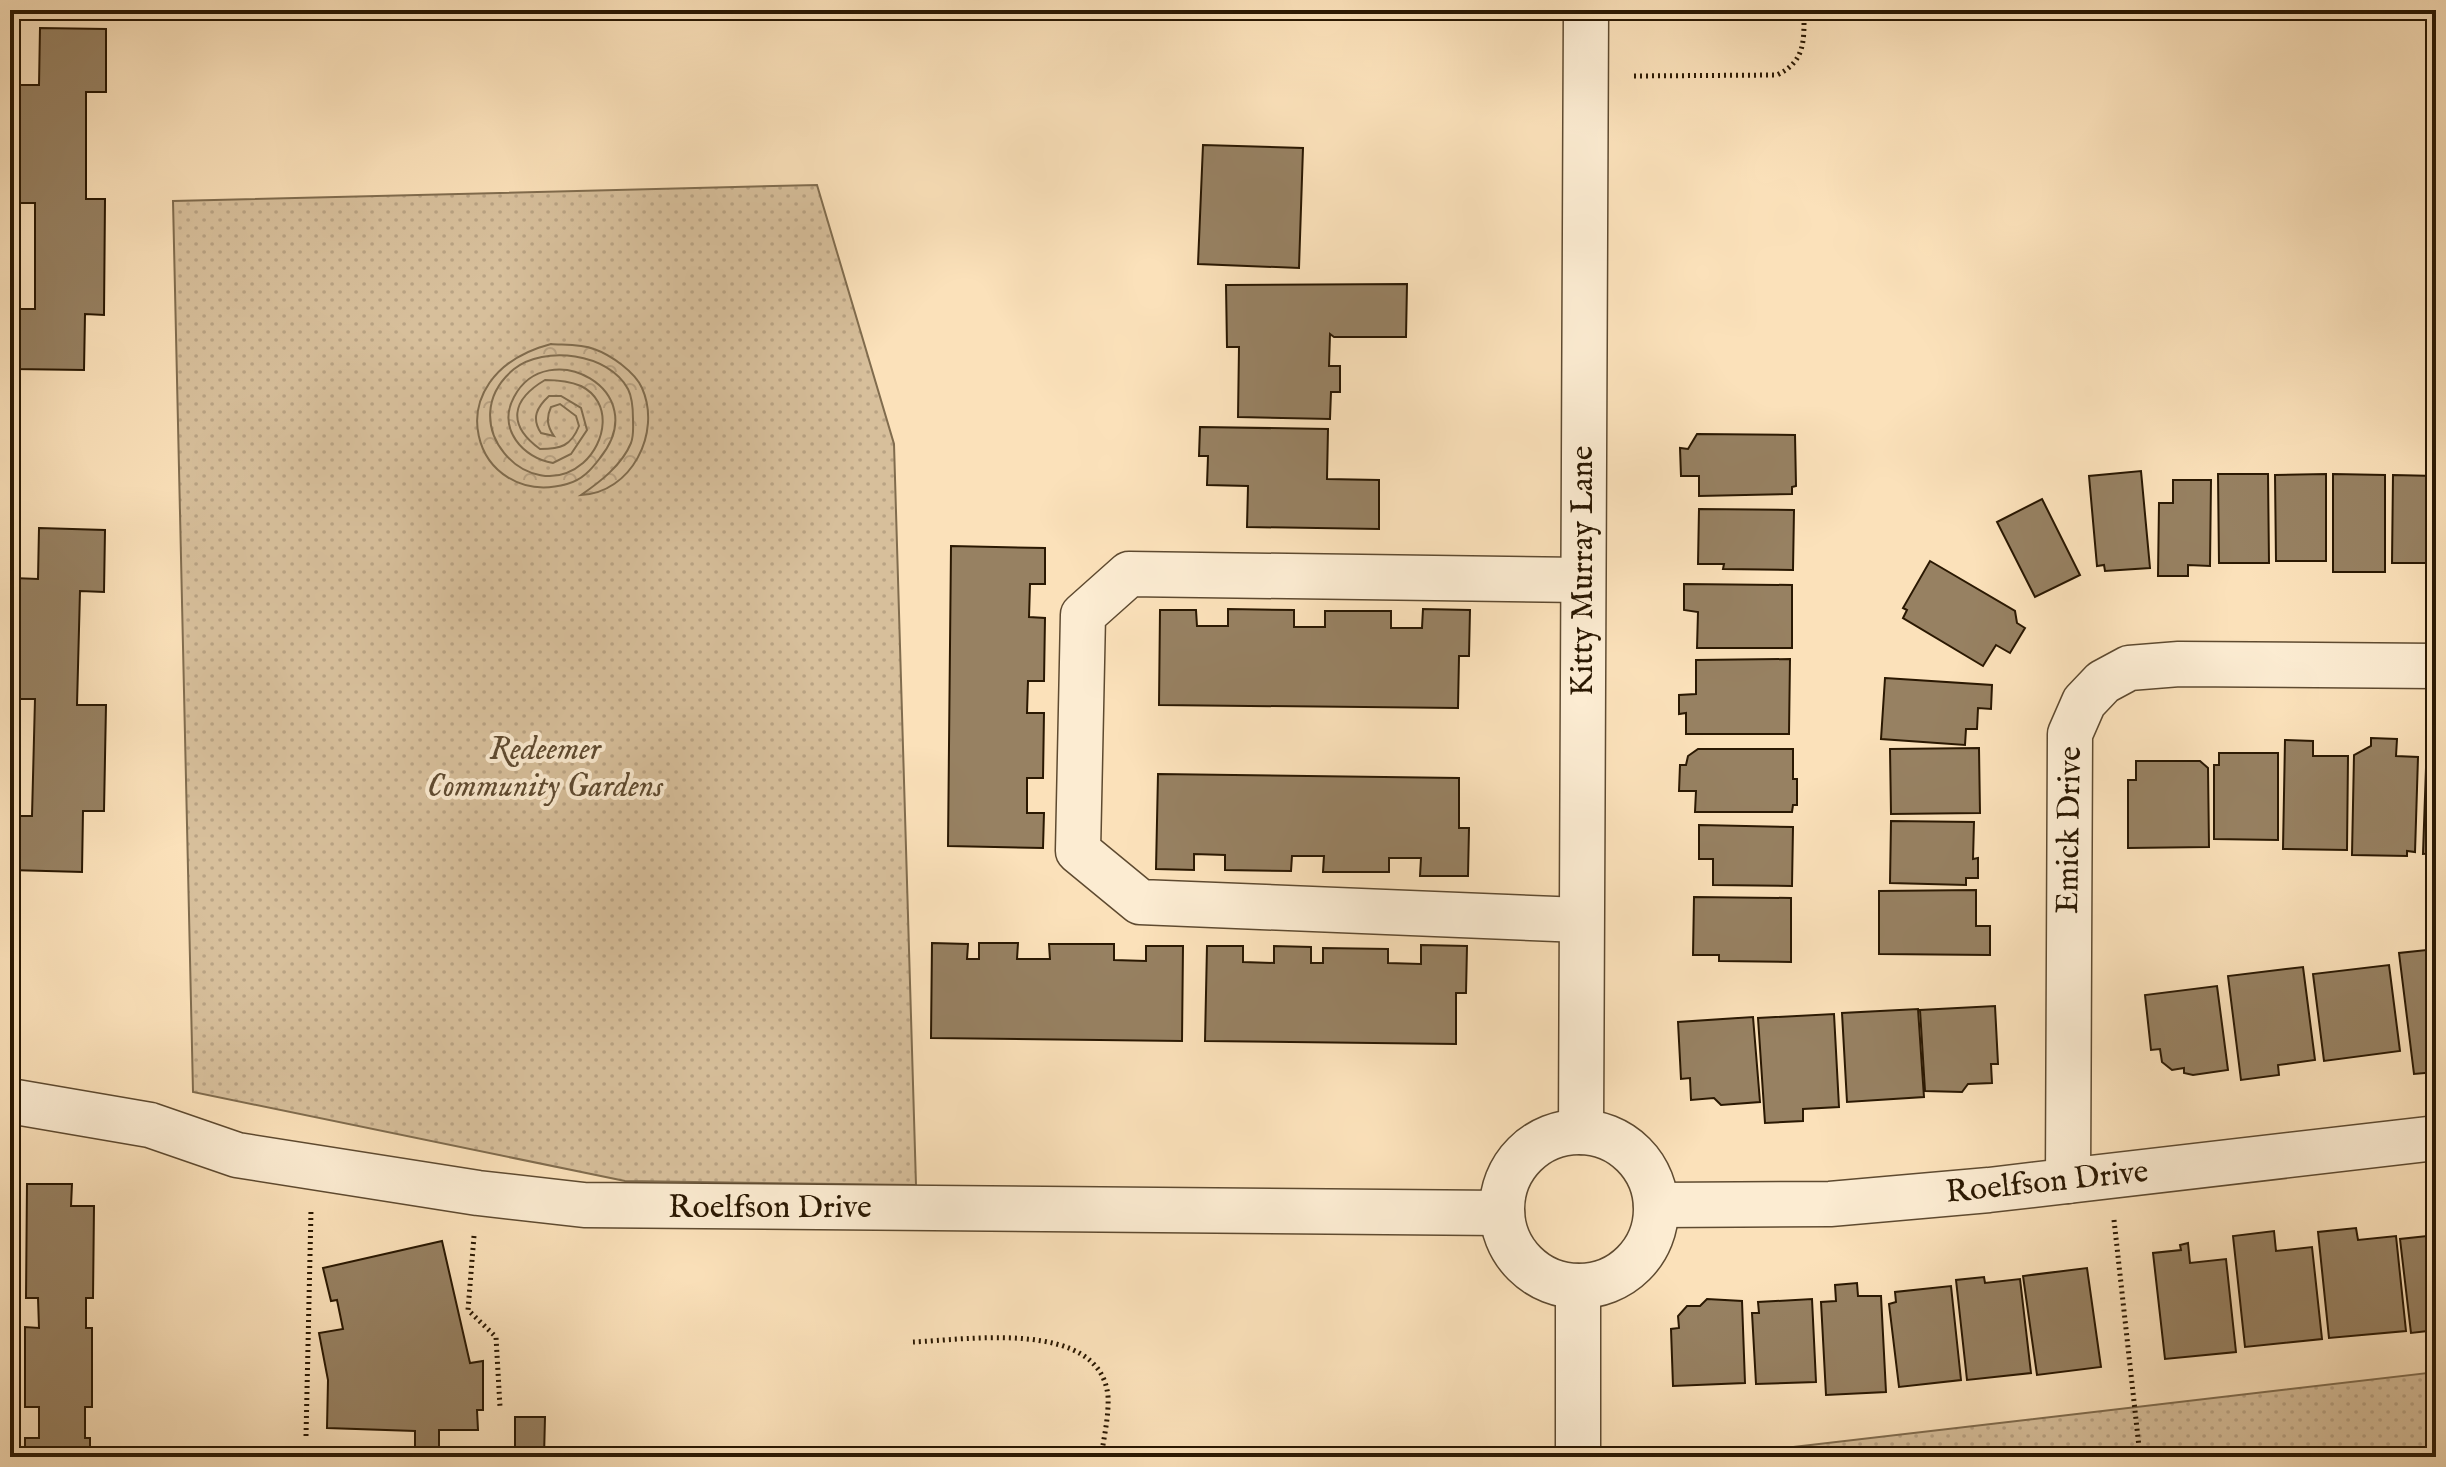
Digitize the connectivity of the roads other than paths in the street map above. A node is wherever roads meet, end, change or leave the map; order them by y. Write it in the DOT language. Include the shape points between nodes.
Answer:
graph roads {
  1 [pos="1586,10"];
  2 [pos="1582,580"];
  3 [pos="2436,666"];
  4 [pos="1581,920"];
  5 [pos="29,1104"];
  6 [pos="1581,1132"];
  7 [pos="2436,1138"];
  8 [pos="2068,1181"];
  9 [pos="1656,1205"];
  10 [pos="1502,1213"];
  11 [pos="1578,1286"];
  12 [pos="1578,1457"];
  1 -- 2 [label="street, Kitty Murray Lane"];
  2 -- 4 [label="street, Kitty Murray Lane"];
  2 -- 4 [label="street" via="1129,574 1083,615 1078,851 1140,902"];
  3 -- 8 [label="street, Emick Drive" via="2129,668 2103,682 2084,702 2070,734"];
  4 -- 6 [label="street, Kitty Murray Lane"];
  5 -- 10 [label="street, Roelfson Drive" via="150,1125 237,1155 584,1205"];
  6 -- 9 [label="street" via="1625,1147 1652,1183"];
  6 -- 10 [label="street" via="1556,1135 1533,1147 1505,1188"];
  7 -- 8 [label="street, Roelfson Drive"];
  8 -- 9 [label="street, Roelfson Drive" via="1830,1204"];
  9 -- 11 [label="street" via="1654,1230 1625,1272"];
  10 -- 11 [label="street" via="1506,1235 1534,1272"];
  11 -- 12 [label="street"];
}
